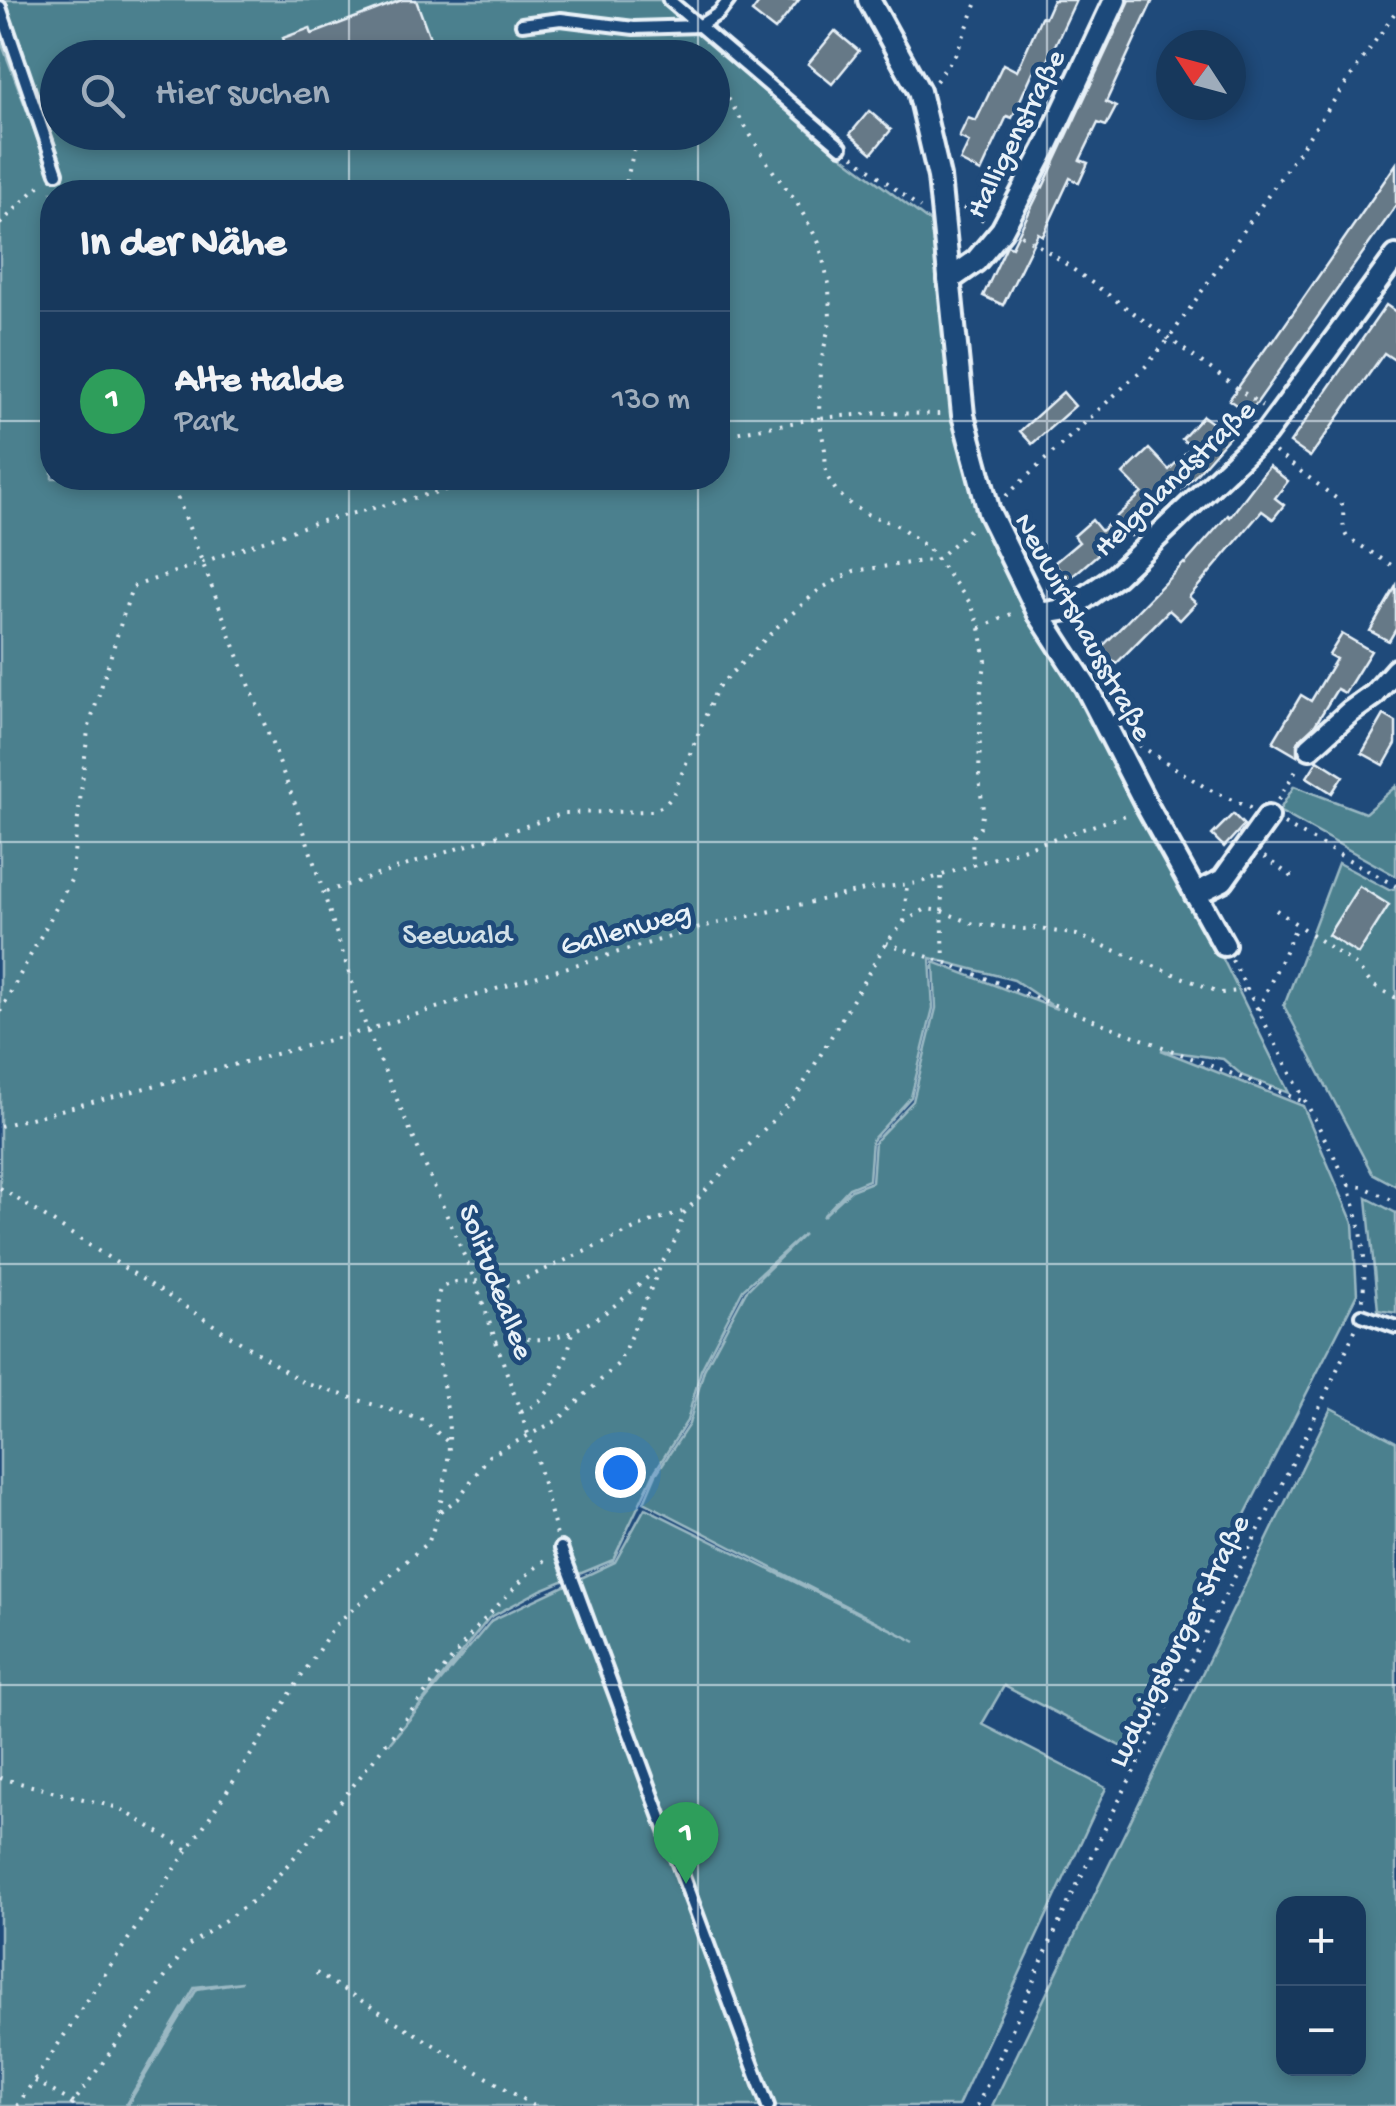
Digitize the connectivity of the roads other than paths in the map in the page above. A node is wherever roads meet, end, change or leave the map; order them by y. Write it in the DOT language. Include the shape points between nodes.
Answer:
graph roads {
  1 [pos="669,0"];
  2 [pos="729,0"];
  3 [pos="869,0"];
  4 [pos="1115,0"];
  5 [pos="0,7"];
  6 [pos="522,24"];
  7 [pos="699,26"];
  8 [pos="715,40"];
  9 [pos="730,52"];
  10 [pos="40,123"];
  11 [pos="841,147"];
  12 [pos="49,150"];
  13 [pos="57,173"];
  14 [pos="1396,256"];
  15 [pos="950,280"];
  16 [pos="1037,609"];
  17 [pos="1396,670"];
  18 [pos="1310,748"];
  19 [pos="1268,816"];
  20 [pos="1195,894"];
  21 [pos="1224,945"];
  22 [pos="1362,1315"];
  23 [pos="1396,1328"];
  24 [pos="561,1548"];
  25 [pos="768,2106"];
  1 -- 7 [label="lane"];
  2 -- 7 [label="lane"];
  3 -- 15 [label="street, Neuwirtshausstraße" via="919,91 939,178"];
  4 -- 15 [label="street, Halligenstraße" via="1002,230"];
  5 -- 10 [label="lane"];
  6 -- 7 [label="lane" via="561,19 634,28"];
  7 -- 8 [label="lane"];
  9 -- 11 [label="lane"];
  12 -- 13 [label="lane"];
  14 -- 16 [label="street, Helgolandstraße" via="1259,440 1116,576 1068,609"];
  15 -- 16 [label="street, Neuwirtshausstraße" via="963,414 989,512"];
  16 -- 20 [label="street, Neuwirtshausstraße" via="1086,687"];
  17 -- 18 [label="street"];
  19 -- 20 [label="street" via="1223,880"];
  20 -- 21 [label="street, Neuwirtshausstraße"];
  22 -- 23 [label="lane"];
  24 -- 25 [label="lane"];
}
